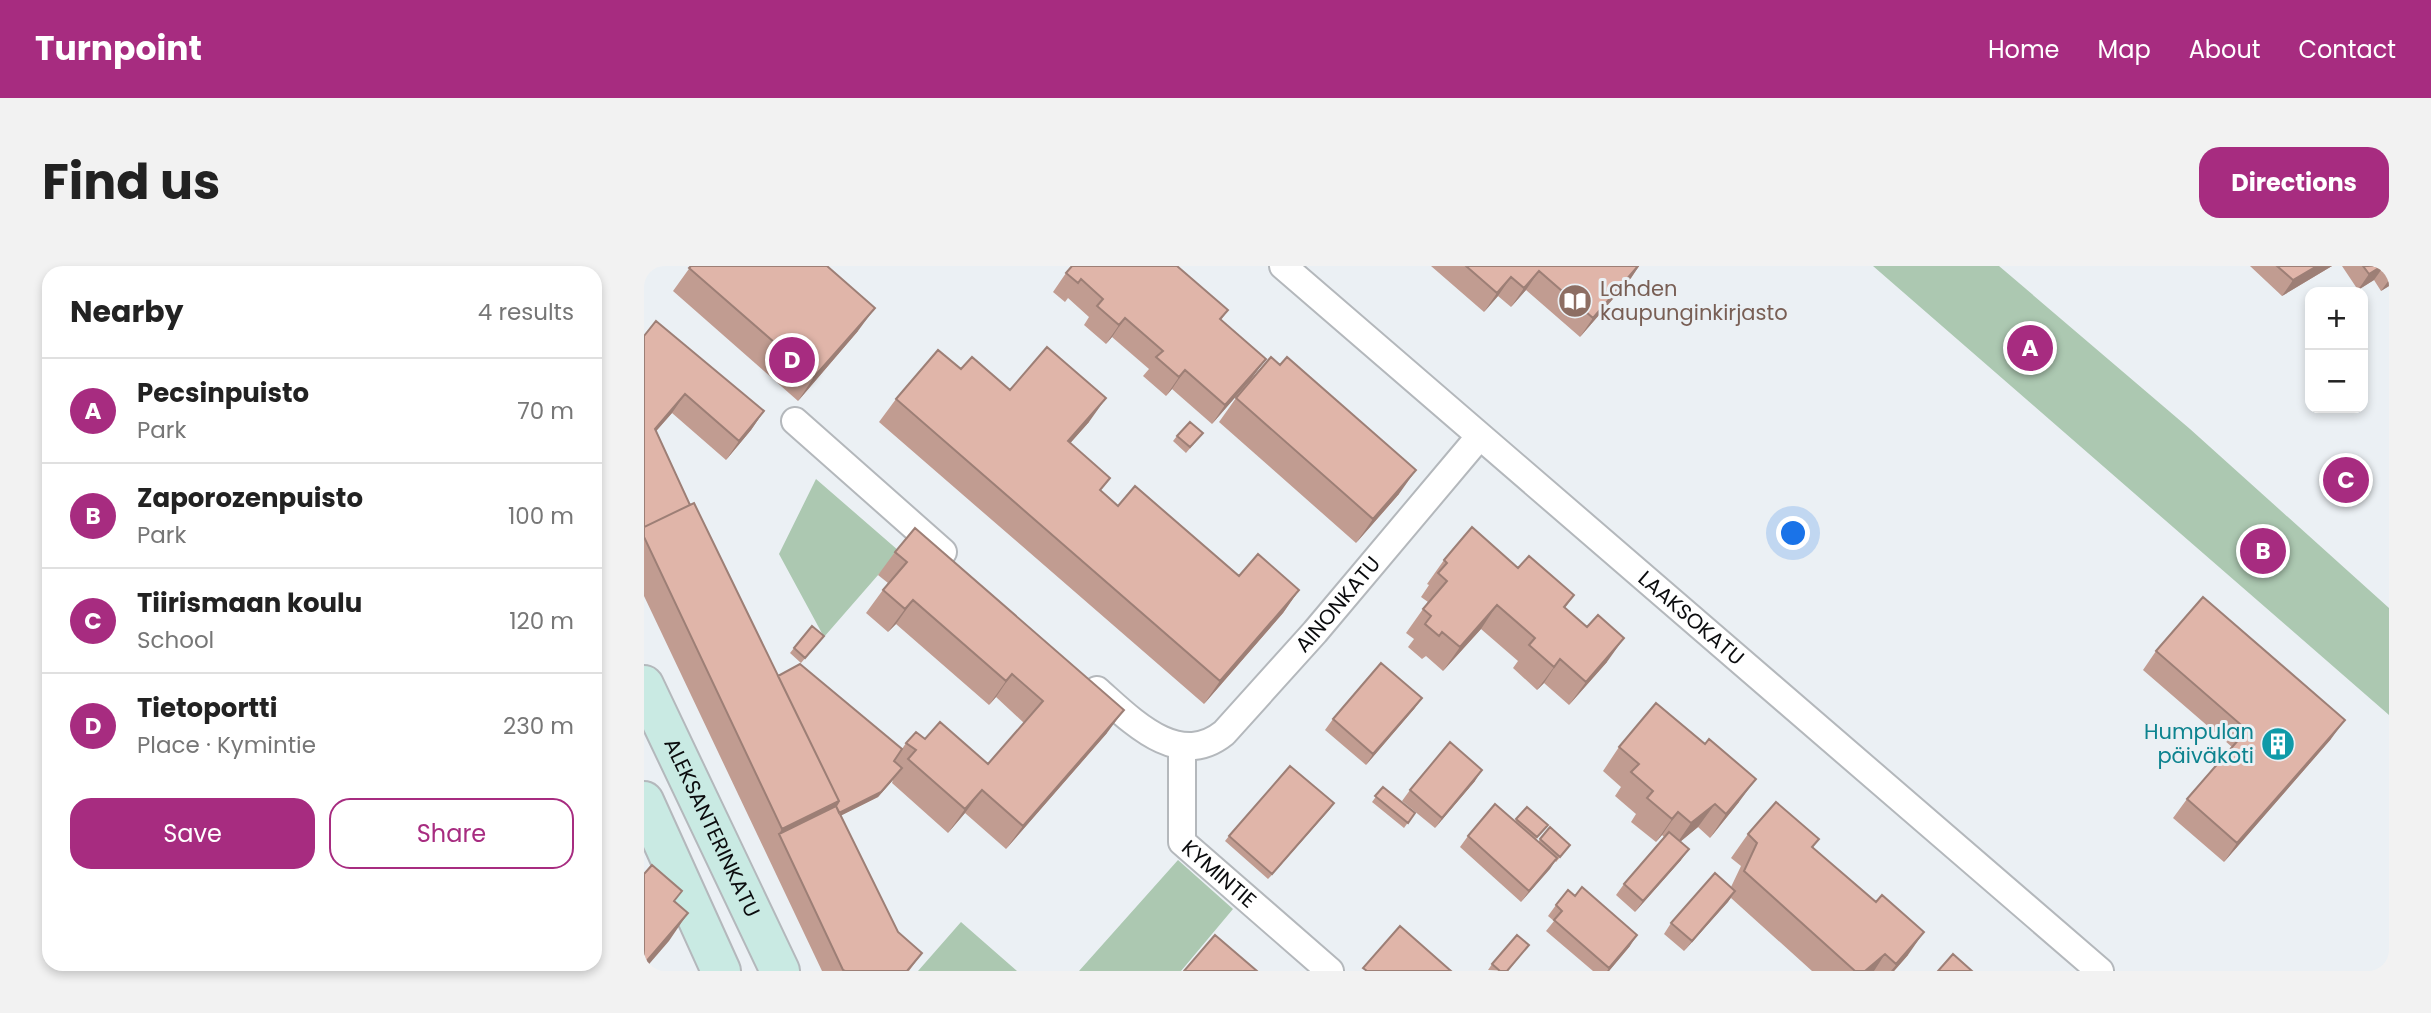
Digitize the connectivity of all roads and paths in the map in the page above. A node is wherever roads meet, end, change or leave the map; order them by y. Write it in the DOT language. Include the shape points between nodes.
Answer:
graph roads {
  1 [pos="1283,266"];
  2 [pos="795,421"];
  3 [pos="1479,437"];
  4 [pos="966,573"];
  5 [pos="1078,673"];
  6 [pos="644,685"];
  7 [pos="1182,747"];
  8 [pos="644,801"];
  9 [pos="721,971"];
  10 [pos="780,971"];
  11 [pos="1330,971"];
  12 [pos="2100,971"];
  1 -- 3 [label="street, LAAKSOKATU"];
  2 -- 4 [label="street"];
  3 -- 7 [label="street, AINONKATU" via="1224,733 1211,744"];
  3 -- 12 [label="street, LAAKSOKATU"];
  5 -- 7 [label="street" via="1129,719"];
  6 -- 10 [label="main road, ALEKSANTERINKATU"];
  7 -- 11 [label="street, KYMINTIE" via="1182,842"];
  8 -- 9 [label="main road"];
}
